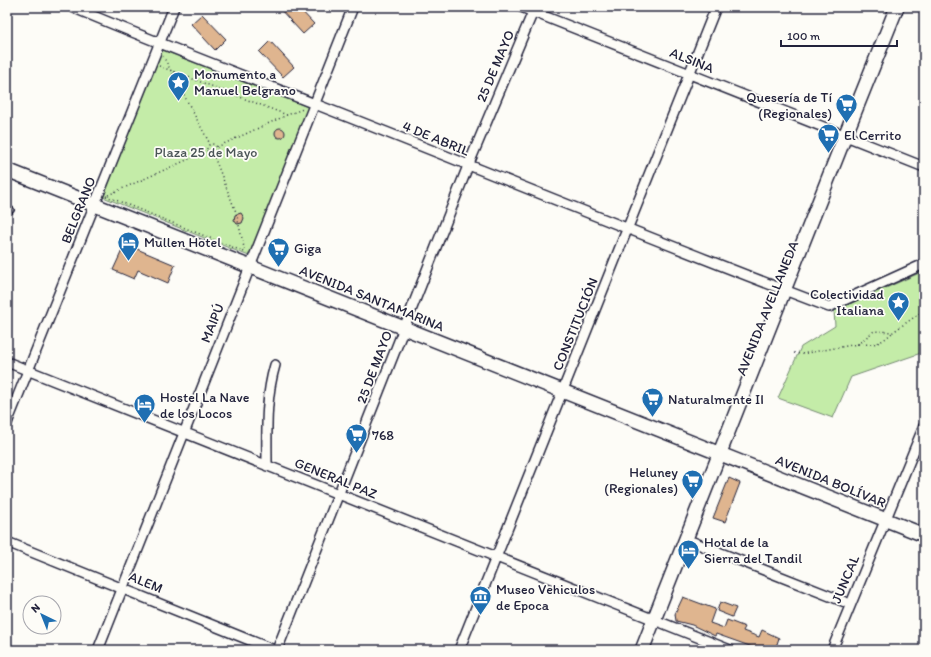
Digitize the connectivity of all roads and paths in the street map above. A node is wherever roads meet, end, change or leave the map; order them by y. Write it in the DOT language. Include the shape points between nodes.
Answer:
graph roads {
  1 [pos="72,7"];
  2 [pos="174,7"];
  3 [pos="353,7"];
  4 [pos="521,7"];
  5 [pos="716,7"];
  6 [pos="897,7"];
  7 [pos="905,7"];
  8 [pos="534,9"];
  9 [pos="159,44"];
  10 [pos="162,54"];
  11 [pos="157,66"];
  12 [pos="171,71"];
  13 [pos="689,74"];
  14 [pos="315,104"];
  15 [pos="287,115"];
  16 [pos="300,116"];
  17 [pos="848,137"];
  18 [pos="210,144"];
  19 [pos="217,147"];
  20 [pos="207,151"];
  21 [pos="213,154"];
  22 [pos="468,166"];
  23 [pos="924,167"];
  24 [pos="7,170"];
  25 [pos="96,205"];
  26 [pos="628,228"];
  27 [pos="924,264"];
  28 [pos="250,267"];
  29 [pos="788,291"];
  30 [pos="924,307"];
  31 [pos="923,311"];
  32 [pos="404,328"];
  33 [pos="893,332"];
  34 [pos="858,344"];
  35 [pos="794,353"];
  36 [pos="7,362"];
  37 [pos="275,366"];
  38 [pos="27,370"];
  39 [pos="563,392"];
  40 [pos="7,423"];
  41 [pos="924,426"];
  42 [pos="184,433"];
  43 [pos="723,455"];
  44 [pos="267,466"];
  45 [pos="339,494"];
  46 [pos="886,520"];
  47 [pos="924,535"];
  48 [pos="7,542"];
  49 [pos="693,542"];
  50 [pos="496,557"];
  51 [pos="123,588"];
  52 [pos="850,604"];
  53 [pos="657,620"];
  54 [pos="98,650"];
  55 [pos="275,650"];
  56 [pos="459,650"];
  57 [pos="642,650"];
  58 [pos="650,650"];
  59 [pos="730,650"];
  60 [pos="832,650"];
  1 -- 9 [label="street, 4 DE ABRIL"];
  2 -- 9 [label="street, BELGRANO"];
  3 -- 14 [label="street, MAIPÚ"];
  4 -- 8 [label="street, ALSINA"];
  5 -- 13 [label="street, CONSTITUCIÓN"];
  6 -- 17 [label="main road, AVENIDA AVELLANEDA"];
  7 -- 17 [label="main road, AVENIDA AVELLANEDA"];
  8 -- 13 [label="street, ALSINA"];
  8 -- 22 [label="street, 25 DE MAYO"];
  9 -- 14 [label="street, 4 DE ABRIL"];
  9 -- 25 [label="street, BELGRANO"];
  10 -- 12 [label="path"];
  11 -- 12 [label="path"];
  12 -- 15 [label="path"];
  12 -- 18 [label="path"];
  13 -- 17 [label="street, ALSINA"];
  13 -- 26 [label="street, CONSTITUCIÓN"];
  14 -- 22 [label="street, 4 DE ABRIL"];
  14 -- 28 [label="street, MAIPÚ"];
  15 -- 16 [label="path" via="303,109"];
  15 -- 19 [label="path"];
  17 -- 23 [label="street, ALSINA"];
  17 -- 29 [label="main road, AVENIDA AVELLANEDA"];
  18 -- 19 [label="path"];
  18 -- 20 [label="path"];
  19 -- 21 [label="path"];
  20 -- 21 [label="path"];
  20 -- 21 [label="path" via="106,196 246,252 236,212"];
  22 -- 26 [label="street, 4 DE ABRIL"];
  22 -- 32 [label="street, 25 DE MAYO"];
  24 -- 25 [label="main road, AVENIDA SANTAMARINA"];
  25 -- 28 [label="main road, AVENIDA SANTAMARINA"];
  25 -- 38 [label="street, BELGRANO"];
  26 -- 29 [label="street, 4 DE ABRIL"];
  26 -- 39 [label="street, CONSTITUCIÓN"];
  27 -- 29 [label="street, 4 DE ABRIL" via="829,307"];
  28 -- 32 [label="main road, AVENIDA SANTAMARINA"];
  28 -- 42 [label="street, MAIPÚ"];
  29 -- 43 [label="main road, AVENIDA AVELLANEDA"];
  30 -- 31 [label="path"];
  31 -- 33 [label="path"];
  32 -- 39 [label="main road, AVENIDA SANTAMARINA"];
  32 -- 45 [label="street, 25 DE MAYO"];
  33 -- 34 [label="path" via="882,342 872,345"];
  33 -- 34 [label="path" via="874,331"];
  34 -- 35 [label="path"];
  36 -- 38 [label="street, GENERAL PAZ"];
  37 -- 44 [label="street" via="269,386 266,420"];
  38 -- 40 [label="street, BELGRANO"];
  38 -- 42 [label="street, GENERAL PAZ"];
  39 -- 43 [label="main road, AVENIDA SANTAMARINA"];
  39 -- 50 [label="street, CONSTITUCIÓN"];
  41 -- 46 [label="street, JUNCAL"];
  42 -- 44 [label="street, GENERAL PAZ"];
  42 -- 51 [label="street, MAIPÚ"];
  43 -- 46 [label="main road, AVENIDA BOLÍVAR"];
  43 -- 49 [label="main road, AVENIDA AVELLANEDA"];
  43 -- 53 [label="main road, AVENIDA AVELLANEDA"];
  44 -- 45 [label="street, GENERAL PAZ"];
  45 -- 50 [label="street, GENERAL PAZ"];
  45 -- 55 [label="street, 25 DE MAYO"];
  46 -- 47 [label="main road, AVENIDA BOLÍVAR"];
  46 -- 52 [label="street, JUNCAL"];
  48 -- 51 [label="street, ALEM"];
  49 -- 52 [label="street"];
  49 -- 53 [label="main road, AVENIDA AVELLANEDA"];
  50 -- 53 [label="street, GENERAL PAZ"];
  50 -- 56 [label="street, CONSTITUCIÓN"];
  51 -- 54 [label="street, MAIPÚ"];
  51 -- 55 [label="street, ALEM"];
  52 -- 60 [label="street, JUNCAL"];
  53 -- 57 [label="main road, AVENIDA AVELLANEDA"];
  53 -- 58 [label="main road, AVENIDA AVELLANEDA"];
  53 -- 59 [label="street, GENERAL PAZ"];
}
